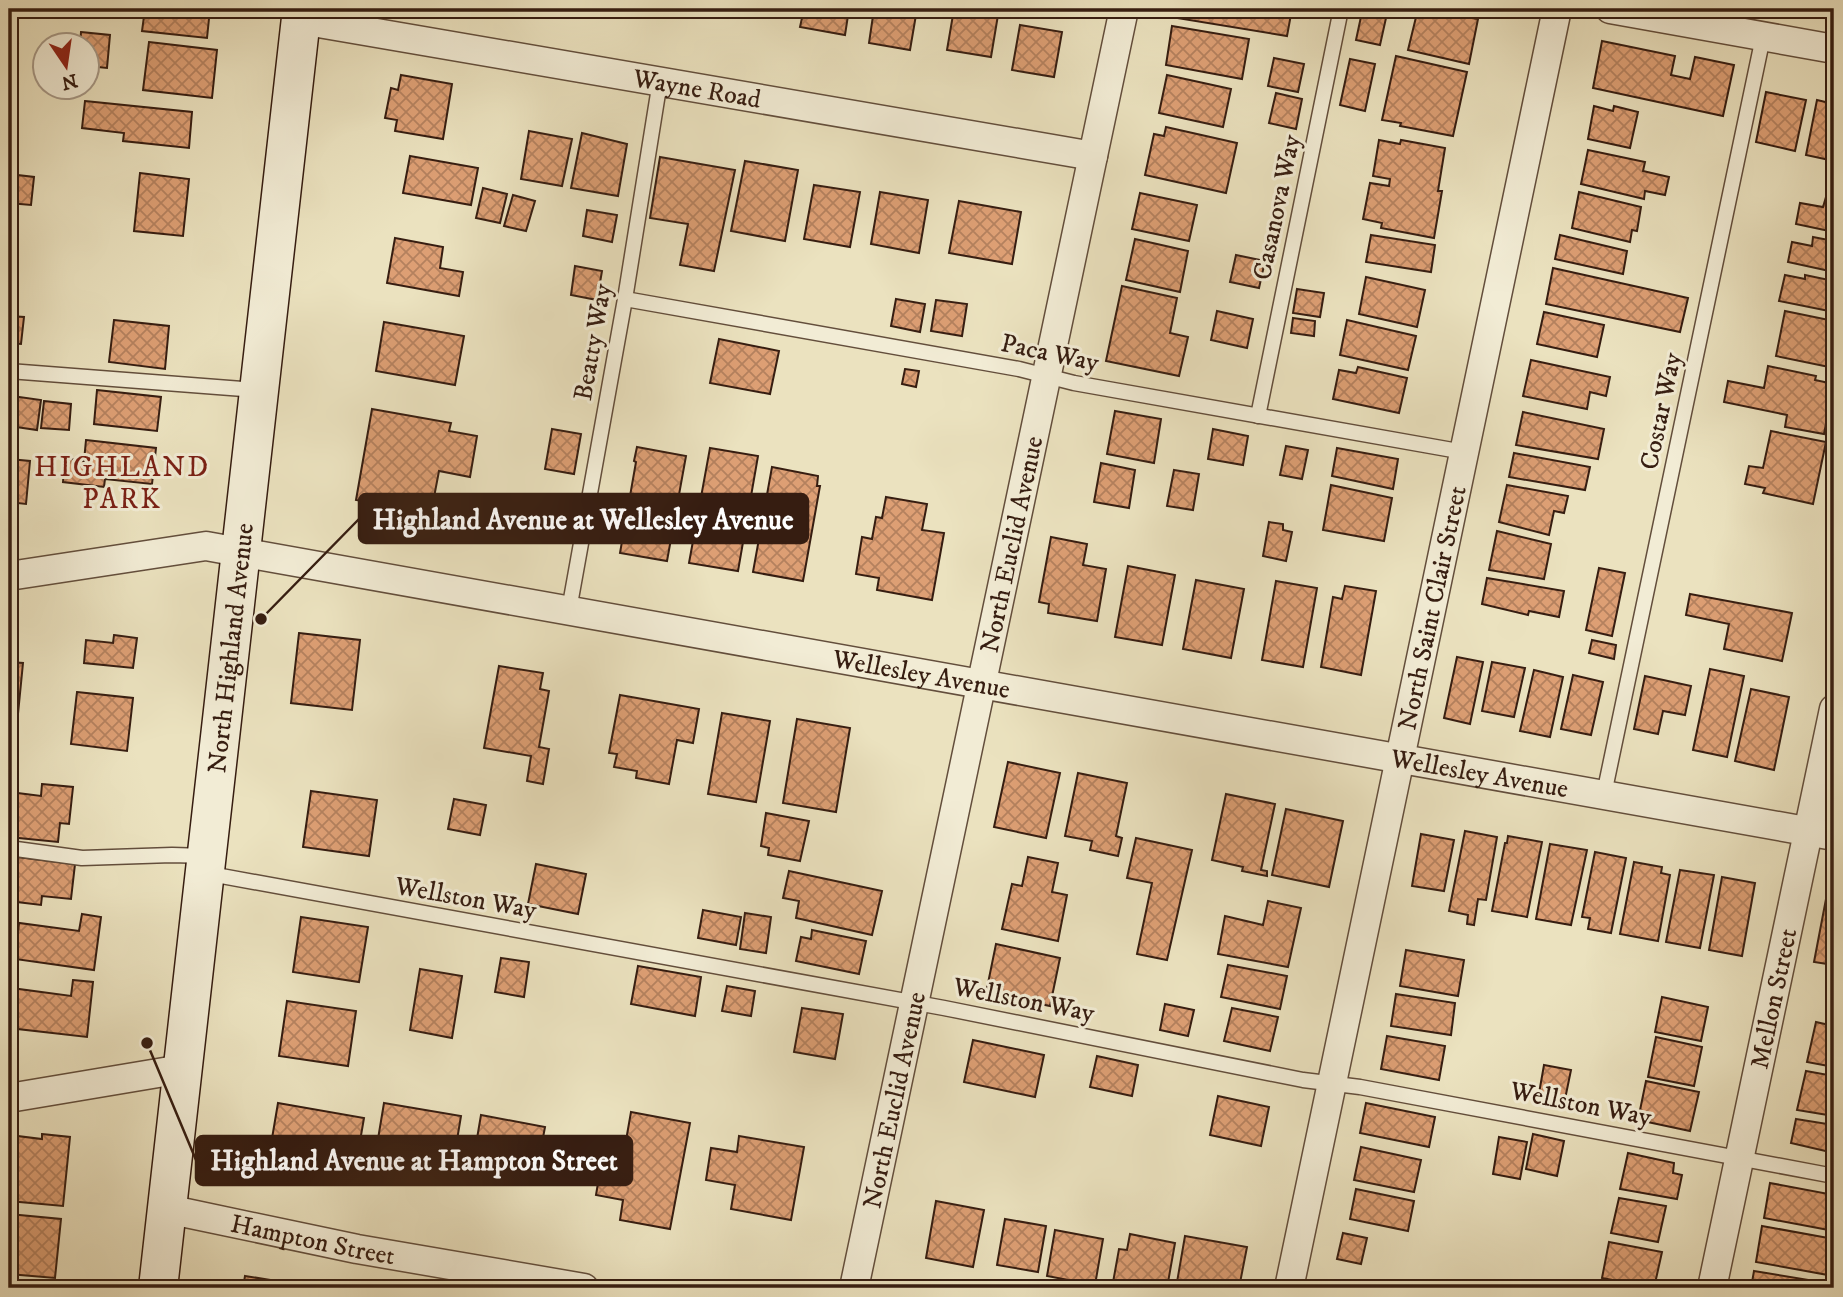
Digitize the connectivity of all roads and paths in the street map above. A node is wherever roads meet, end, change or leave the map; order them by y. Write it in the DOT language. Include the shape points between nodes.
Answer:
graph roads {
  1 [pos="1125,9"];
  2 [pos="1341,9"];
  3 [pos="1557,9"];
  4 [pos="1610,9"];
  5 [pos="301,14"];
  6 [pos="1763,37"];
  7 [pos="1834,49"];
  8 [pos="660,81"];
  9 [pos="1093,156"];
  10 [pos="625,299"];
  11 [pos="9,371"];
  12 [pos="1047,377"];
  13 [pos="259,390"];
  14 [pos="1258,416"];
  15 [pos="1464,452"];
  16 [pos="240,552"];
  17 [pos="9,576"];
  18 [pos="569,610"];
  19 [pos="982,684"];
  20 [pos="1834,709"];
  21 [pos="1400,760"];
  22 [pos="1604,794"];
  23 [pos="1821,834"];
  24 [pos="9,848"];
  25 [pos="205,864"];
  26 [pos="914,1003"];
  27 [pos="182,1069"];
  28 [pos="1331,1083"];
  29 [pos="9,1098"];
  30 [pos="1740,1158"];
  31 [pos="1834,1176"];
  32 [pos="167,1209"];
  33 [pos="158,1288"];
  34 [pos="584,1288"];
  35 [pos="854,1288"];
  36 [pos="1289,1288"];
  37 [pos="1712,1288"];
  1 -- 9 [label="street, North Euclid Avenue"];
  2 -- 14 [label="lane, Casanova Way"];
  3 -- 15 [label="street, North Saint Clair Street"];
  4 -- 6 [label="street"];
  5 -- 8 [label="street, Wayne Road"];
  5 -- 13 [label="main road, North Highland Avenue"];
  6 -- 7 [label="street"];
  6 -- 22 [label="lane, Costar Way"];
  8 -- 9 [label="street, Wayne Road"];
  8 -- 10 [label="lane, Beatty Way"];
  9 -- 12 [label="street, North Euclid Avenue"];
  10 -- 12 [label="lane, Paca Way"];
  10 -- 18 [label="lane, Beatty Way"];
  11 -- 13 [label="lane"];
  12 -- 14 [label="lane, Paca Way"];
  12 -- 19 [label="street, North Euclid Avenue"];
  13 -- 16 [label="main road, North Highland Avenue"];
  14 -- 15 [label="lane, Paca Way"];
  15 -- 21 [label="street, North Saint Clair Street"];
  16 -- 17 [label="street, Wellesley Avenue" via="206,546"];
  16 -- 18 [label="street, Wellesley Avenue"];
  16 -- 25 [label="main road, North Highland Avenue"];
  18 -- 19 [label="street, Wellesley Avenue"];
  19 -- 21 [label="street, Wellesley Avenue"];
  19 -- 26 [label="street, North Euclid Avenue"];
  20 -- 23 [label="street, Mellon Street"];
  21 -- 22 [label="street, Wellesley Avenue"];
  21 -- 28 [label="street, North Saint Clair Street"];
  22 -- 23 [label="street, Wellesley Avenue"];
  23 -- 30 [label="street, Mellon Street"];
  24 -- 25 [label="lane, Wellston Way" via="82,858 172,855"];
  25 -- 26 [label="lane, Wellston Way"];
  25 -- 27 [label="main road, North Highland Avenue"];
  26 -- 28 [label="lane, Wellston Way"];
  26 -- 35 [label="street, North Euclid Avenue"];
  27 -- 29 [label="street"];
  27 -- 32 [label="main road, North Highland Avenue"];
  28 -- 30 [label="lane, Wellston Way"];
  28 -- 36 [label="street, North Saint Clair Street"];
  30 -- 31 [label="lane, Wellston Way"];
  30 -- 37 [label="street, Mellon Street"];
  32 -- 33 [label="main road, North Highland Avenue"];
  32 -- 34 [label="street, Hampton Street" via="356,1249"];
}
